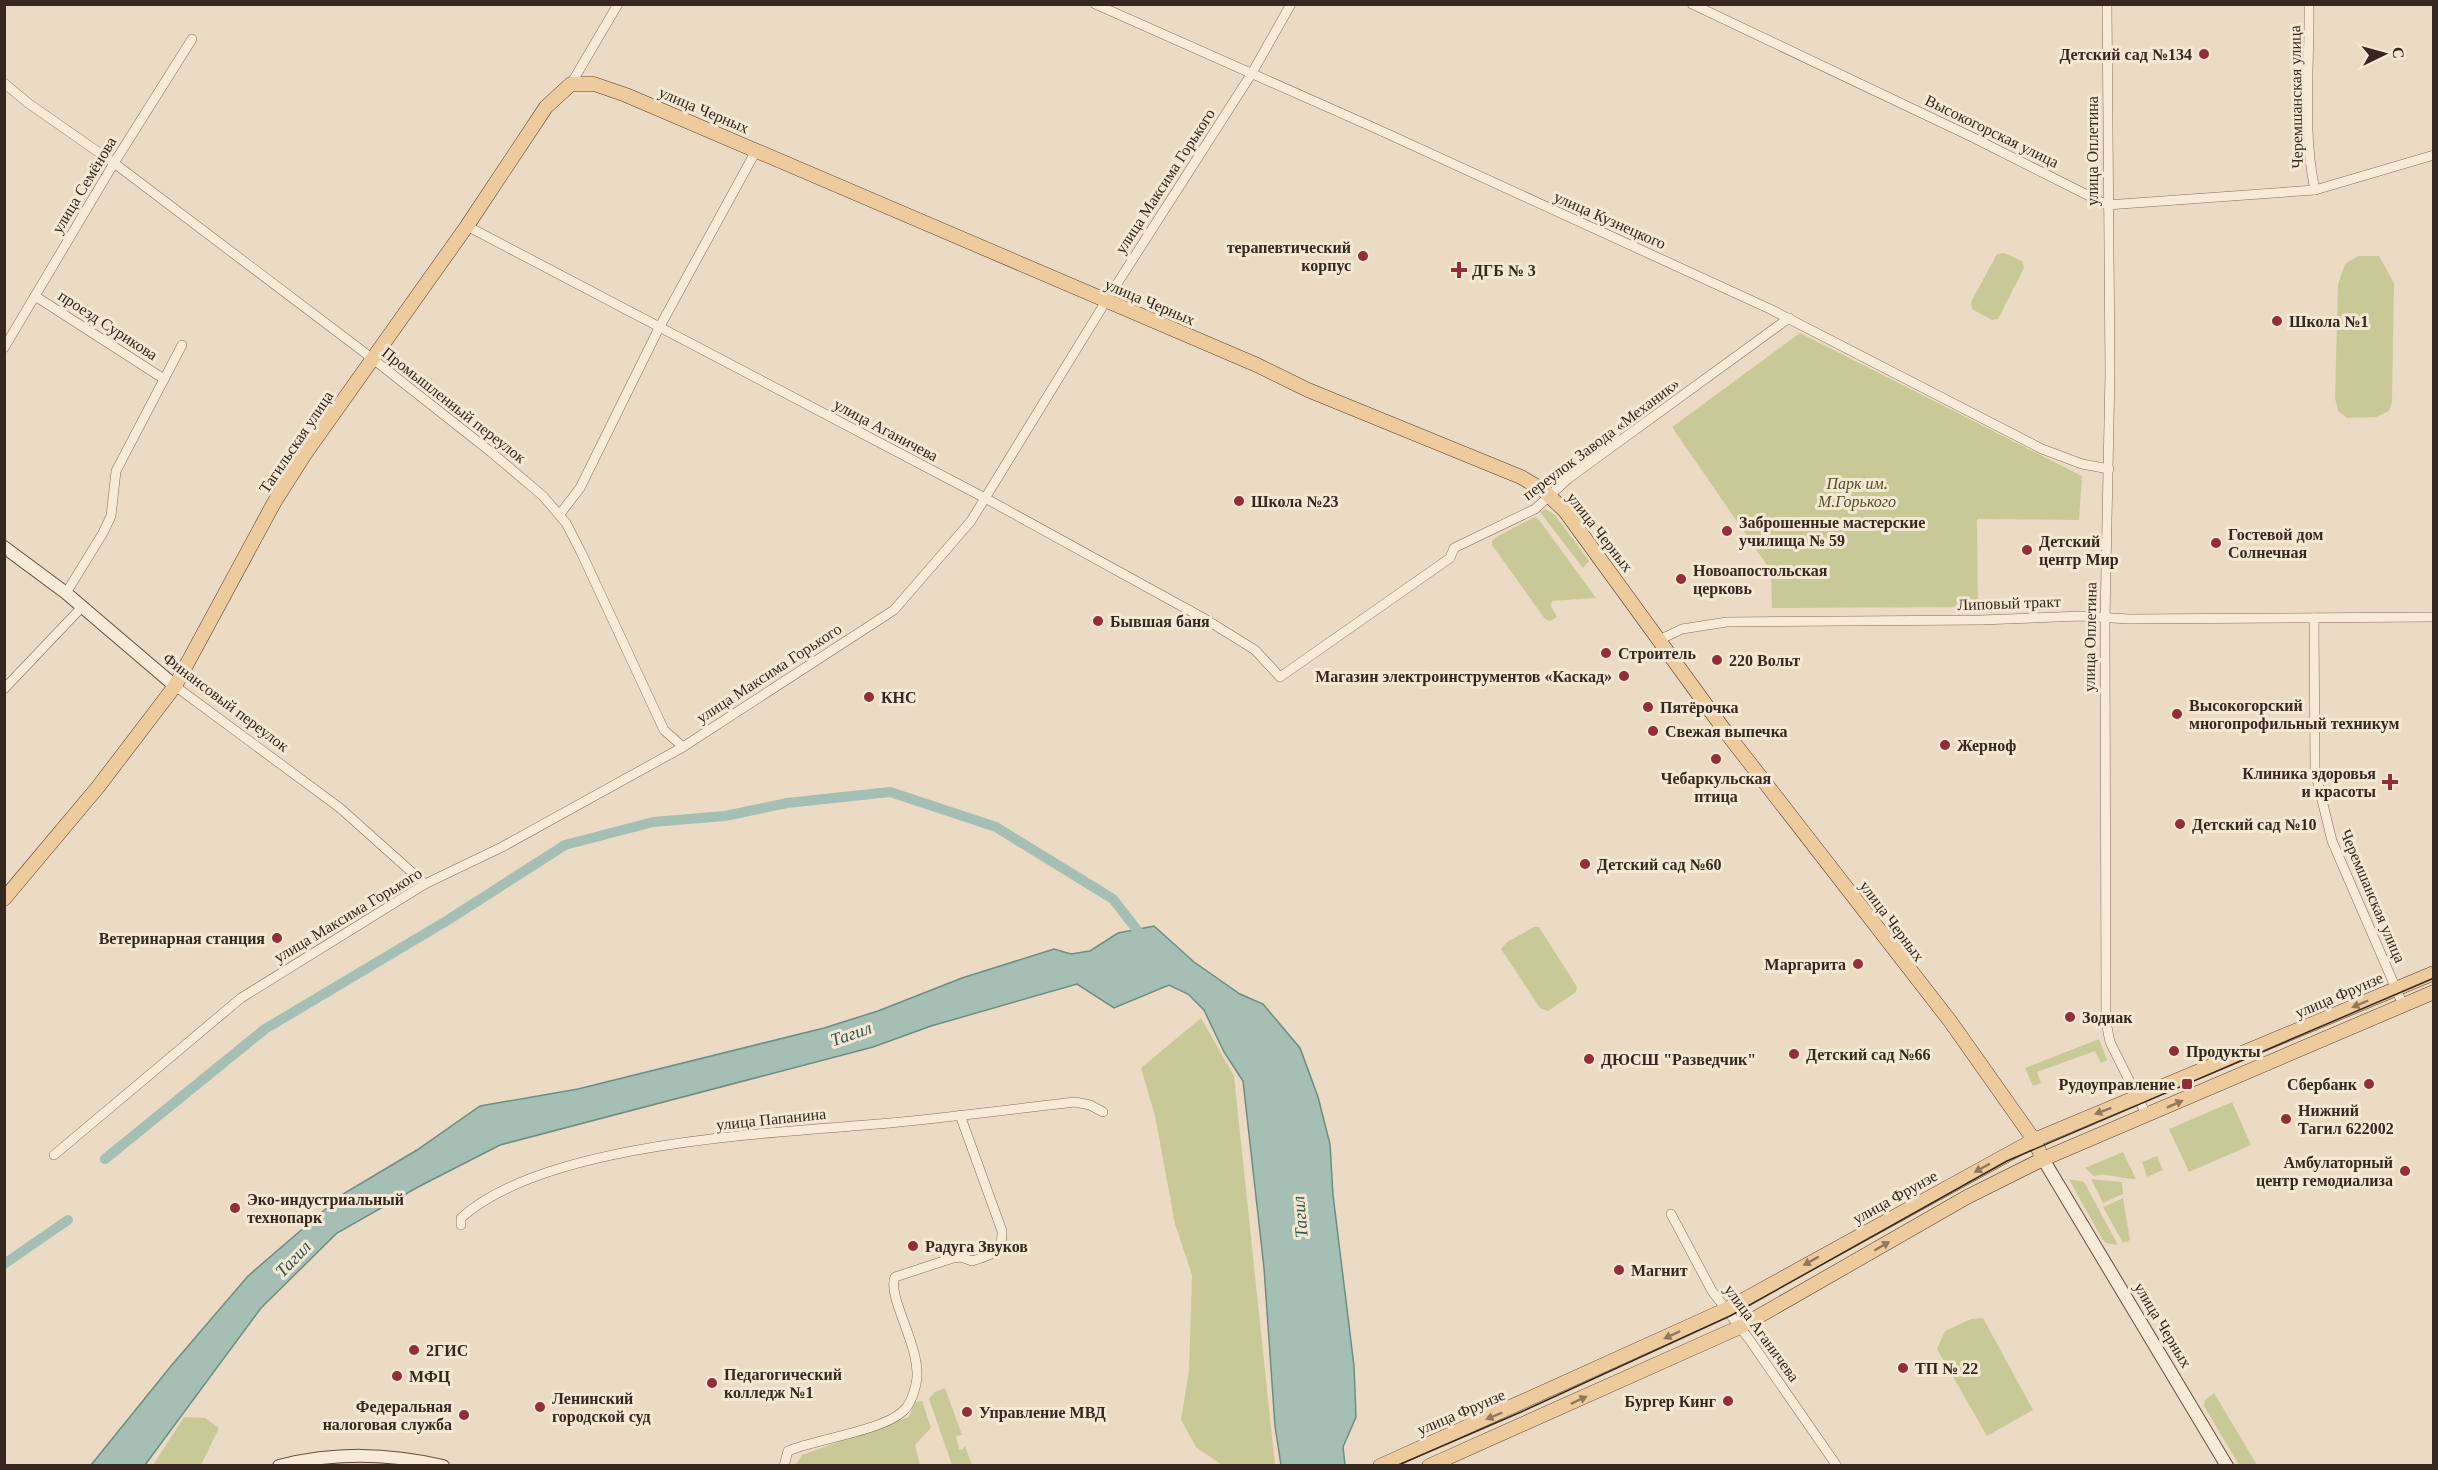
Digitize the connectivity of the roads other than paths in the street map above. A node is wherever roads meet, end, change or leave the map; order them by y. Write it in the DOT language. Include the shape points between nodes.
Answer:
graph roads {
  1 [pos="618,4"];
  2 [pos="1095,4"];
  3 [pos="1291,4"];
  4 [pos="1692,4"];
  5 [pos="2107,4"];
  6 [pos="2309,4"];
  7 [pos="192,39"];
  8 [pos="1252,73"];
  9 [pos="4,83"];
  10 [pos="571,84"];
  11 [pos="757,149"];
  12 [pos="2433,155"];
  13 [pos="114,163"];
  14 [pos="2314,190"];
  15 [pos="2107,205"];
  16 [pos="467,226"];
  17 [pos="35,296"];
  18 [pos="1106,301"];
  19 [pos="1789,318"];
  20 [pos="659,328"];
  21 [pos="182,345"];
  22 [pos="4,348"];
  23 [pos="373,359"];
  24 [pos="164,379"];
  25 [pos="2109,469"];
  26 [pos="1550,496"];
  27 [pos="985,498"];
  28 [pos="560,514"];
  29 [pos="4,547"];
  30 [pos="66,593"];
  31 [pos="81,608"];
  32 [pos="2433,617"];
  33 [pos="2314,618"];
  34 [pos="2105,619"];
  35 [pos="1661,639"];
  36 [pos="1280,677"];
  37 [pos="175,686"];
  38 [pos="4,689"];
  39 [pos="683,747"];
  40 [pos="425,884"];
  41 [pos="4,899"];
  42 [pos="2433,973"];
  43 [pos="2396,989"];
  44 [pos="2433,992"];
  45 [pos="2403,1005"];
  46 [pos="2138,1098"];
  47 [pos="1102,1112"];
  48 [pos="960,1114"];
  49 [pos="2147,1116"];
  50 [pos="2034,1140"];
  51 [pos="54,1155"];
  52 [pos="2043,1159"];
  53 [pos="1671,1214"];
  54 [pos="460,1225"];
  55 [pos="1725,1310"];
  56 [pos="1740,1328"];
  57 [pos="375,1454"];
  58 [pos="1385,1463"];
  59 [pos="279,1466"];
  60 [pos="388,1466"];
  61 [pos="443,1466"];
  62 [pos="784,1466"];
  63 [pos="1429,1466"];
  64 [pos="1837,1466"];
  65 [pos="2227,1466"];
  1 -- 10 [label="street, Тагильская улица"];
  2 -- 8 [label="street, улица Кузнецкого"];
  3 -- 8 [label="street, улица Максима Горького"];
  4 -- 15 [label="street, Высокогорская улица"];
  5 -- 15 [label="street, улица Оплетина"];
  6 -- 14 [label="street, Черемшанская улица" via="2308,93"];
  7 -- 13 [label="street, улица Семёнова"];
  8 -- 18 [label="street, улица Максима Горького"];
  8 -- 19 [label="street, улица Кузнецкого"];
  9 -- 13 [label="street, Промышленный переулок"];
  10 -- 11 [label="main road, улица Черных" via="600,86"];
  10 -- 16 [label="main road, Тагильская улица" via="546,107"];
  11 -- 18 [label="main road, улица Черных"];
  11 -- 20 [label="street"];
  12 -- 14 [label="street"];
  13 -- 17 [label="street, улица Семёнова"];
  13 -- 23 [label="street, Промышленный переулок"];
  14 -- 15 [label="street"];
  15 -- 25 [label="street, улица Оплетина"];
  16 -- 20 [label="street, улица Аганичева"];
  16 -- 23 [label="main road, Тагильская улица"];
  17 -- 22 [label="street, улица Семёнова"];
  17 -- 24 [label="street, проезд Сурикова"];
  18 -- 26 [label="main road, улица Черных" via="1308,390 1521,477"];
  18 -- 27 [label="street, улица Максима Горького"];
  19 -- 25 [label="street, улица Кузнецкого" via="2042,449"];
  19 -- 26 [label="street, переулок Завода «Механик»" via="1569,478"];
  20 -- 27 [label="street, улица Аганичева"];
  20 -- 28 [label="street" via="580,488"];
  21 -- 24 [label="street, проезд Сурикова"];
  23 -- 28 [label="street, Промышленный переулок" via="492,452"];
  23 -- 37 [label="main road, Тагильская улица" via="275,501"];
  24 -- 30 [label="street, проезд Сурикова" via="116,471 111,516"];
  25 -- 34 [label="street, улица Оплетина"];
  26 -- 35 [label="main road, улица Черных"];
  26 -- 36 [label="street, переулок Завода «Механик»" via="1535,509 1458,546 1450,558"];
  27 -- 36 [label="street, улица Аганичева" via="1255,650"];
  27 -- 39 [label="street, улица Максима Горького" via="894,610"];
  28 -- 39 [label="street, Промышленный переулок" via="649,702 664,730"];
  29 -- 30 [label="street, Финансовый переулок"];
  30 -- 31 [label="street, Финансовый переулок"];
  31 -- 37 [label="street, Финансовый переулок"];
  31 -- 38 [label="street"];
  32 -- 33 [label="street, Липовый тракт"];
  33 -- 34 [label="street, Липовый тракт"];
  33 -- 43 [label="street, Черемшанская улица" via="2315,771 2332,841"];
  34 -- 35 [label="street, Липовый тракт" via="2081,616 1727,622 1682,629"];
  34 -- 46 [label="street, улица Оплетина" via="2106,1022 2110,1042"];
  35 -- 50 [label="main road, улица Черных" via="1728,735 1950,1022"];
  37 -- 40 [label="street, Финансовый переулок" via="340,808"];
  37 -- 41 [label="main road, Тагильская улица" via="98,787"];
  39 -- 40 [label="street, улица Максима Горького" via="502,847"];
  40 -- 51 [label="street, улица Максима Горького" via="241,998"];
  42 -- 43 [label="main road, улица Фрунзе"];
  43 -- 45 [label="street, Черемшанская улица"];
  43 -- 46 [label="main road, улица Фрунзе, one-way"];
  44 -- 45 [label="main road, улица Фрунзе"];
  49 -- 45 [label="main road, улица Фрунзе, one-way"];
  46 -- 49 [label="street, улица Оплетина"];
  46 -- 50 [label="main road, улица Фрунзе, one-way"];
  47 -- 48 [label="street, улица Папанина" via="1090,1104 1076,1102"];
  48 -- 54 [label="street, улица Папанина" via="618,1154 529,1179 472,1208 461,1218"];
  48 -- 62 [label="street" via="1002,1231 1000,1247 996,1253 972,1261 952,1258 895,1277 894,1291 919,1368 907,1406 893,1418 788,1451"];
  49 -- 52 [label="main road, улица Фрунзе"];
  50 -- 52 [label="main road, улица Черных"];
  50 -- 55 [label="main road, улица Фрунзе, one-way"];
  56 -- 52 [label="main road, улица Фрунзе, one-way" via="1967,1197"];
  52 -- 65 [label="street, улица Черных"];
  53 -- 55 [label="street, улица Аганичева"];
  55 -- 56 [label="street, улица Аганичева"];
  55 -- 58 [label="main road, улица Фрунзе, one-way"];
  63 -- 56 [label="main road, улица Фрунзе, one-way"];
  56 -- 64 [label="street, улица Аганичева"];
  57 -- 59 [label="street" via="334,1456"];
  57 -- 60 [label="street"];
  57 -- 61 [label="street"];
}
